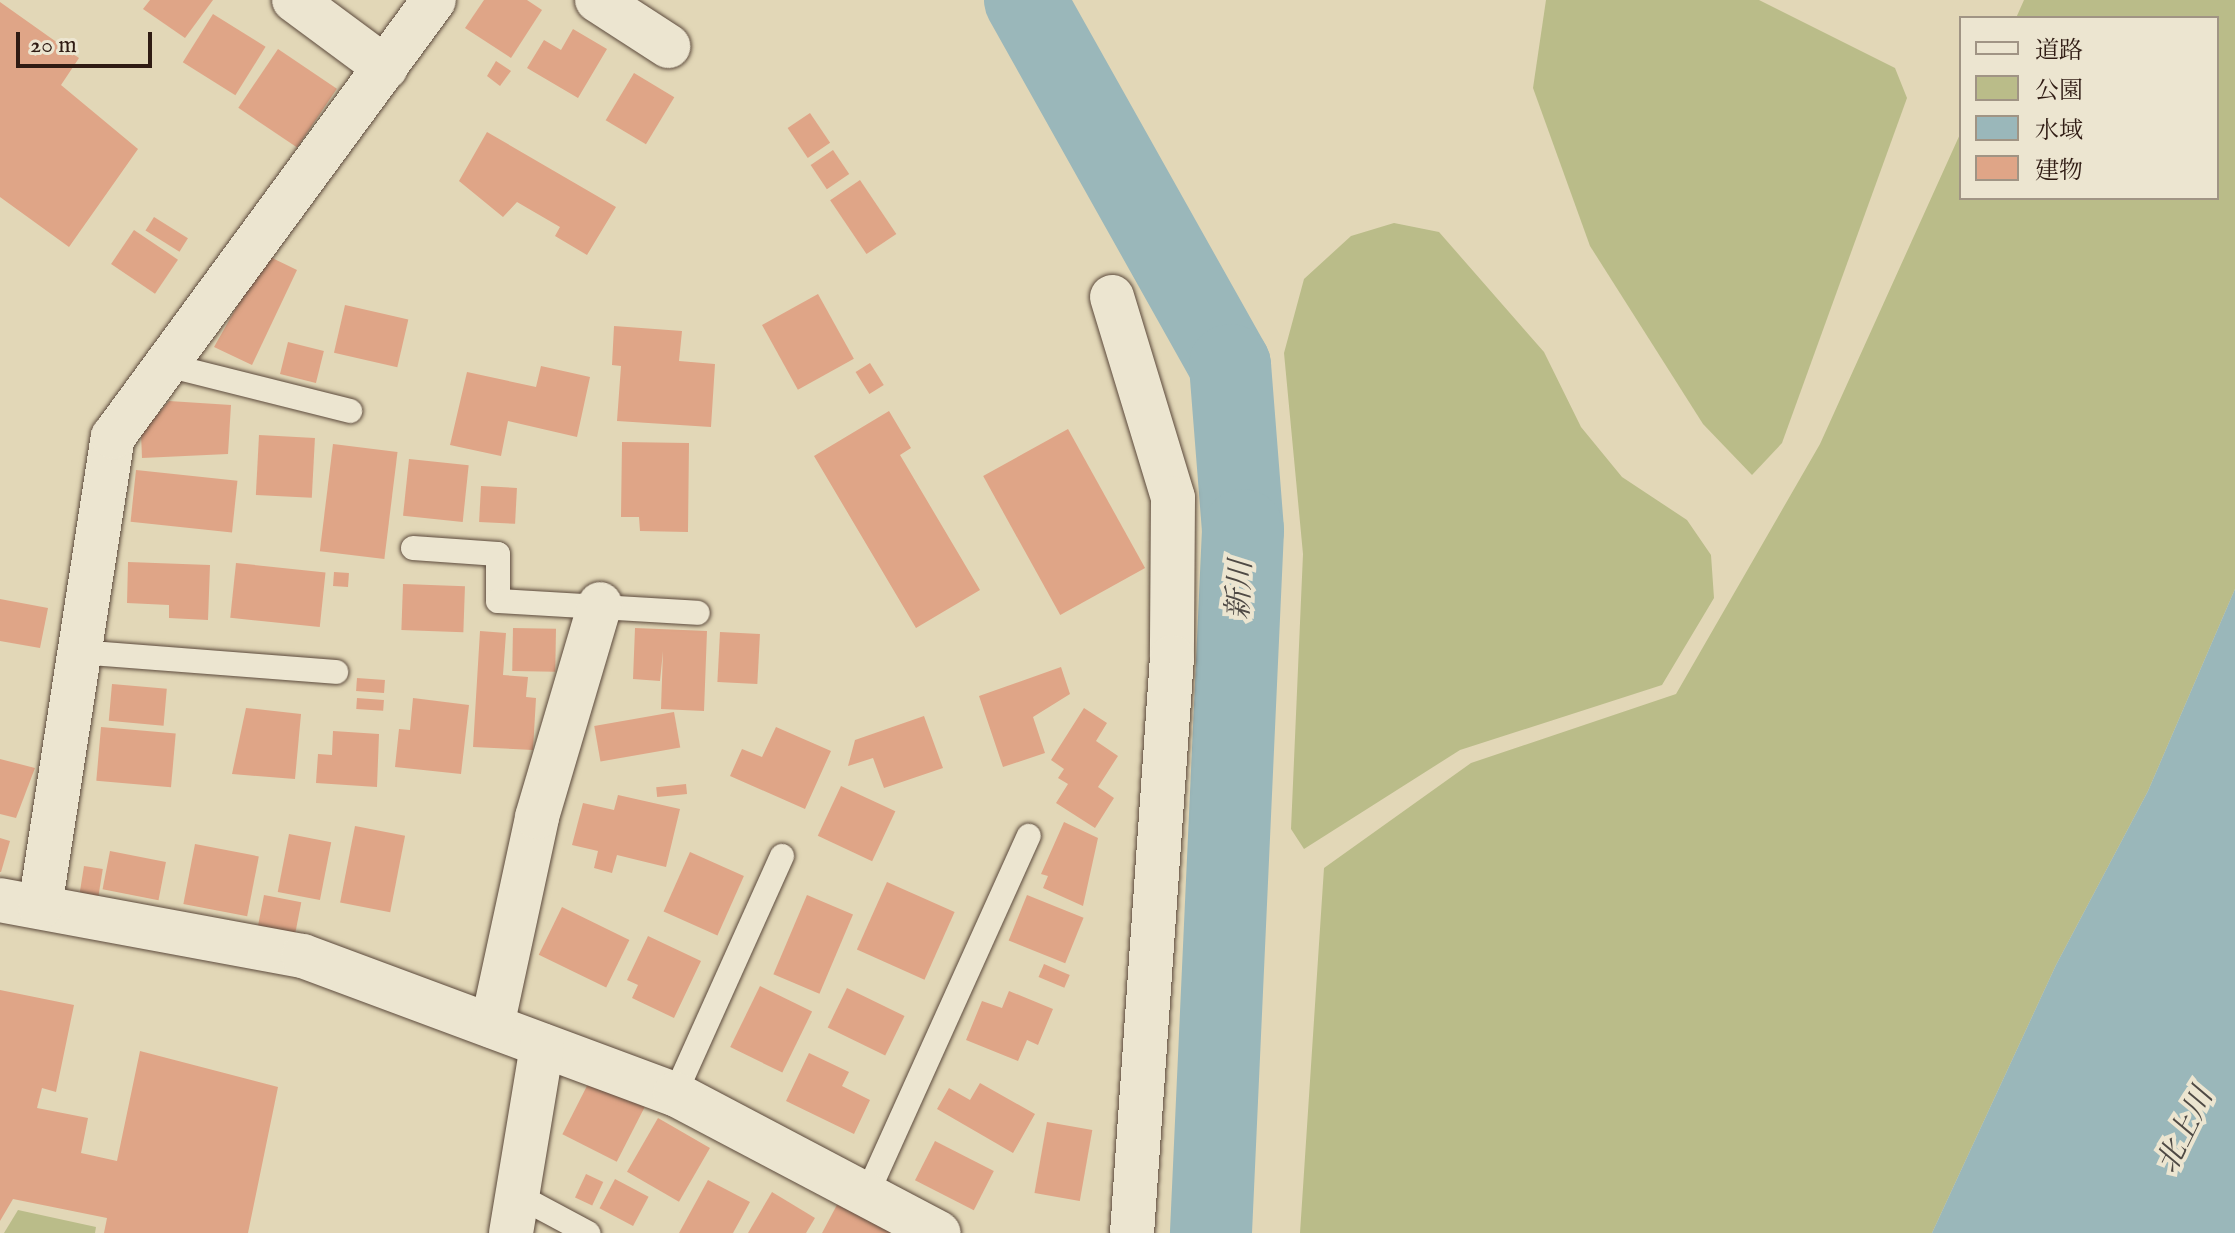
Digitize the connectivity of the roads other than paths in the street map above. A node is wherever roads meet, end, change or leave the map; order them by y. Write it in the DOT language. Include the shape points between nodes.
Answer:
graph roads {
  1 [pos="294,0"];
  2 [pos="434,0"];
  3 [pos="597,0"];
  4 [pos="668,46"];
  5 [pos="386,68"];
  6 [pos="1112,297"];
  7 [pos="163,364"];
  8 [pos="350,411"];
  9 [pos="413,548"];
  10 [pos="600,604"];
  11 [pos="698,613"];
  12 [pos="77,652"];
  13 [pos="336,672"];
  14 [pos="1029,836"];
  15 [pos="782,856"];
  16 [pos="20,904"];
  17 [pos="492,1026"];
  18 [pos="542,1046"];
  19 [pos="675,1094"];
  20 [pos="867,1194"];
  21 [pos="514,1214"];
  22 [pos="588,1233"];
  23 [pos="939,1233"];
  24 [pos="1132,1233"];
  1 -- 5 [label="street"];
  2 -- 5 [label="street"];
  3 -- 4 [label="street"];
  5 -- 7 [label="street"];
  6 -- 24 [label="street" via="1173,498 1172,657"];
  7 -- 8 [label="lane"];
  7 -- 12 [label="street" via="113,437"];
  9 -- 10 [label="lane" via="498,554 498,601"];
  10 -- 11 [label="lane"];
  10 -- 17 [label="street" via="537,817"];
  12 -- 13 [label="lane"];
  12 -- 16 [label="street"];
  14 -- 20 [label="lane"];
  15 -- 19 [label="lane"];
  16 -- 17 [label="street" via="303,956"];
  17 -- 18 [label="street"];
  18 -- 19 [label="street"];
  18 -- 21 [label="street"];
  19 -- 20 [label="street"];
  20 -- 23 [label="street"];
  21 -- 22 [label="lane"];
}
